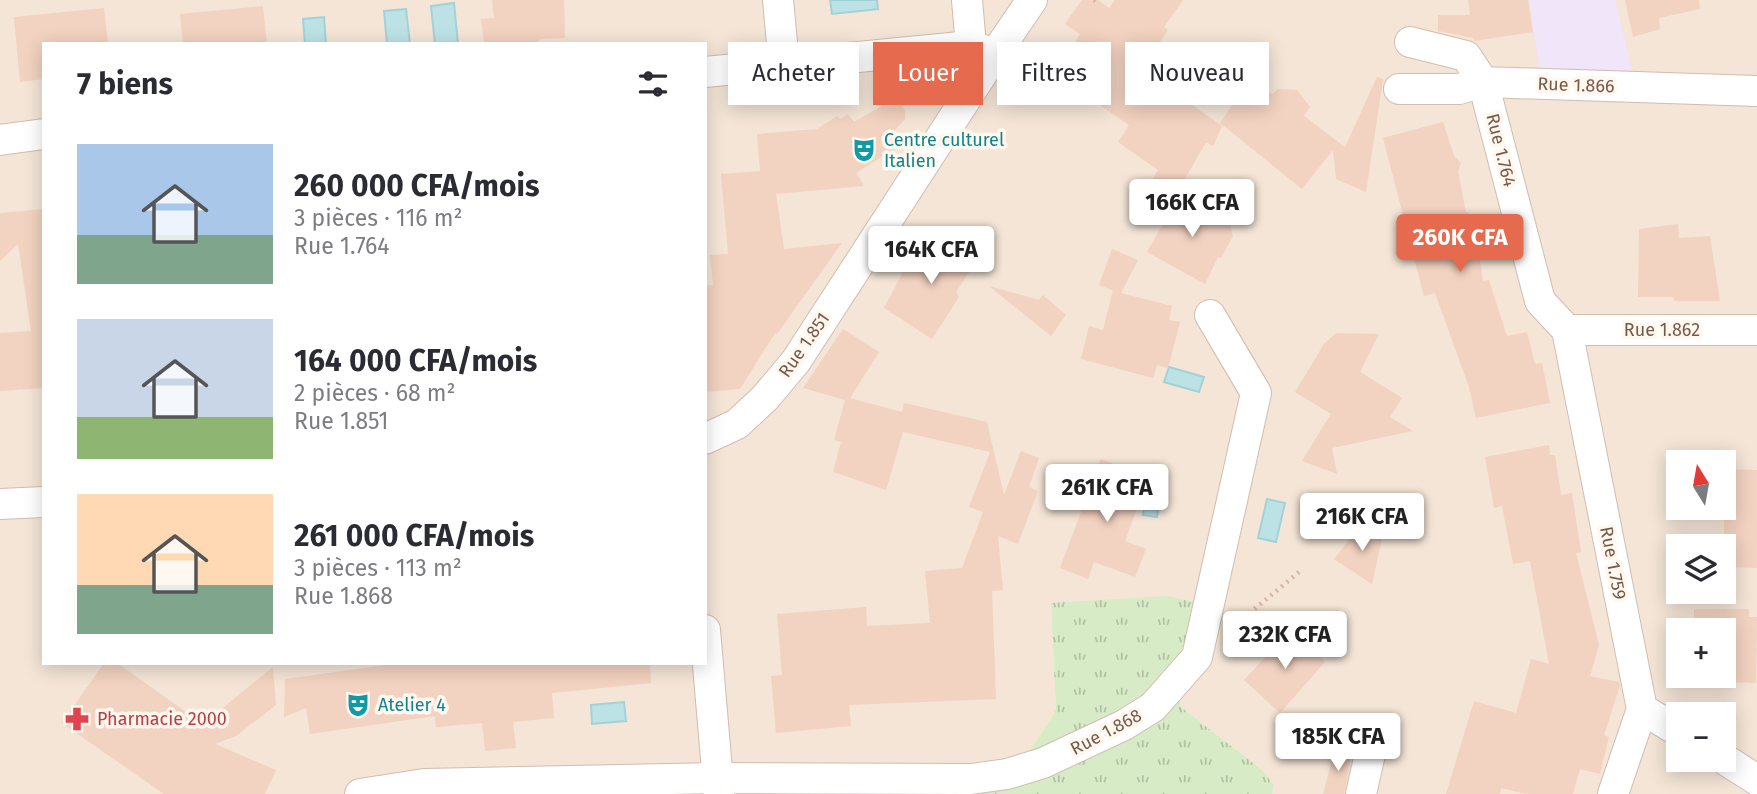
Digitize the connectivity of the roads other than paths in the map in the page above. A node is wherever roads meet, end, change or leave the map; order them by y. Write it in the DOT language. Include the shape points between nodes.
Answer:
graph roads {
  1 [pos="778,0"];
  2 [pos="967,0"];
  3 [pos="1032,0"];
  4 [pos="782,42"];
  5 [pos="980,42"];
  6 [pos="1410,42"];
  7 [pos="983,50"];
  8 [pos="728,70"];
  9 [pos="707,72"];
  10 [pos="1483,82"];
  11 [pos="1399,89"];
  12 [pos="1757,91"];
  13 [pos="950,105"];
  14 [pos="42,134"];
  15 [pos="0,141"];
  16 [pos="1210,315"];
  17 [pos="1567,330"];
  18 [pos="1757,330"];
  19 [pos="707,438"];
  20 [pos="42,502"];
  21 [pos="0,504"];
  22 [pos="707,652"];
  23 [pos="1642,709"];
  24 [pos="1666,724"];
  25 [pos="1374,741"];
  26 [pos="1736,767"];
  27 [pos="1757,780"];
  28 [pos="719,786"];
  29 [pos="360,794"];
  30 [pos="1361,794"];
  31 [pos="1613,794"];
  1 -- 4 [label="street"];
  2 -- 5 [label="street"];
  3 -- 7 [label="street, Rue 1.851"];
  6 -- 10 [label="street" via="1466,56"];
  8 -- 9 [label="street"];
  10 -- 11 [label="street, Rue 1.866" via="1459,89"];
  10 -- 12 [label="street, Rue 1.866"];
  10 -- 17 [label="street, Rue 1.764" via="1540,301"];
  13 -- 19 [label="street, Rue 1.851" via="796,361 737,424"];
  14 -- 15 [label="street"];
  16 -- 28 [label="street, Rue 1.868" via="1255,393 1197,657 1153,707 1063,754 1007,774"];
  17 -- 18 [label="street, Rue 1.862"];
  17 -- 23 [label="street, Rue 1.759"];
  20 -- 21 [label="street"];
  22 -- 28 [label="street"];
  23 -- 24 [label="street"];
  23 -- 31 [label="street"];
  25 -- 30 [label="street"];
  26 -- 27 [label="street"];
  28 -- 29 [label="street, Rue 1.868" via="424,784"];
}
